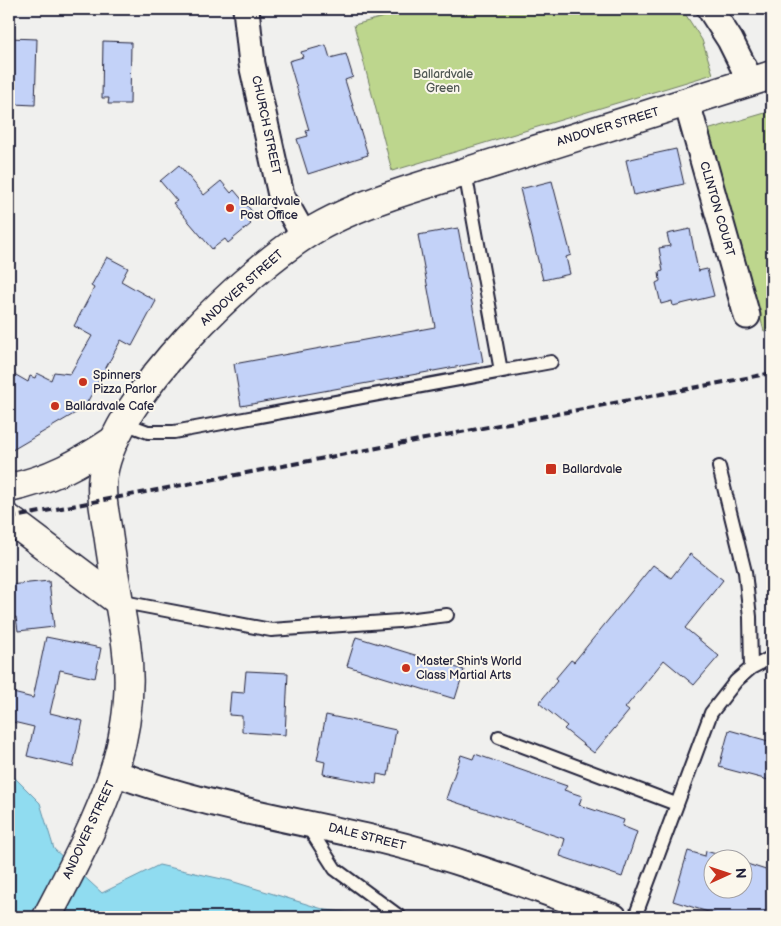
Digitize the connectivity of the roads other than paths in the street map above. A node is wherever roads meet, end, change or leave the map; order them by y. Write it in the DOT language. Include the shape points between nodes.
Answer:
graph roads {
  1 [pos="246,9"];
  2 [pos="710,9"];
  3 [pos="762,78"];
  4 [pos="687,102"];
  5 [pos="465,172"];
  6 [pos="304,236"];
  7 [pos="747,316"];
  8 [pos="551,362"];
  9 [pos="501,371"];
  10 [pos="119,431"];
  11 [pos="719,467"];
  12 [pos="9,488"];
  13 [pos="9,519"];
  14 [pos="118,601"];
  15 [pos="448,614"];
  16 [pos="772,657"];
  17 [pos="752,668"];
  18 [pos="499,737"];
  19 [pos="115,773"];
  20 [pos="676,804"];
  21 [pos="306,823"];
  22 [pos="47,917"];
  23 [pos="400,917"];
  24 [pos="614,917"];
  25 [pos="635,917"];
  1 -- 6 [label="street, CHURCH STREET" via="252,64 280,191"];
  2 -- 3 [label="street"];
  3 -- 4 [label="main road, ANDOVER STREET"];
  4 -- 5 [label="main road, ANDOVER STREET"];
  4 -- 7 [label="street, CLINTON COURT"];
  5 -- 6 [label="main road, ANDOVER STREET" via="377,200"];
  5 -- 9 [label="lane"];
  6 -- 10 [label="main road, ANDOVER STREET" via="214,310 161,370"];
  8 -- 9 [label="lane"];
  9 -- 10 [label="lane" via="174,432"];
  10 -- 12 [label="main road" via="84,461 56,475"];
  10 -- 14 [label="main road, ANDOVER STREET" via="105,464 102,488"];
  11 -- 17 [label="lane" via="745,572"];
  13 -- 14 [label="main road"];
  14 -- 15 [label="lane" via="271,630 399,621"];
  14 -- 19 [label="main road, ANDOVER STREET" via="126,644 127,702"];
  16 -- 17 [label="lane"];
  17 -- 20 [label="lane" via="723,696 711,713"];
  18 -- 20 [label="lane"];
  19 -- 21 [label="street, DALE STREET" via="159,790"];
  19 -- 22 [label="main road, ANDOVER STREET" via="86,842"];
  20 -- 25 [label="lane"];
  21 -- 23 [label="lane" via="336,869"];
  21 -- 24 [label="street, DALE STREET" via="434,854"];
}
